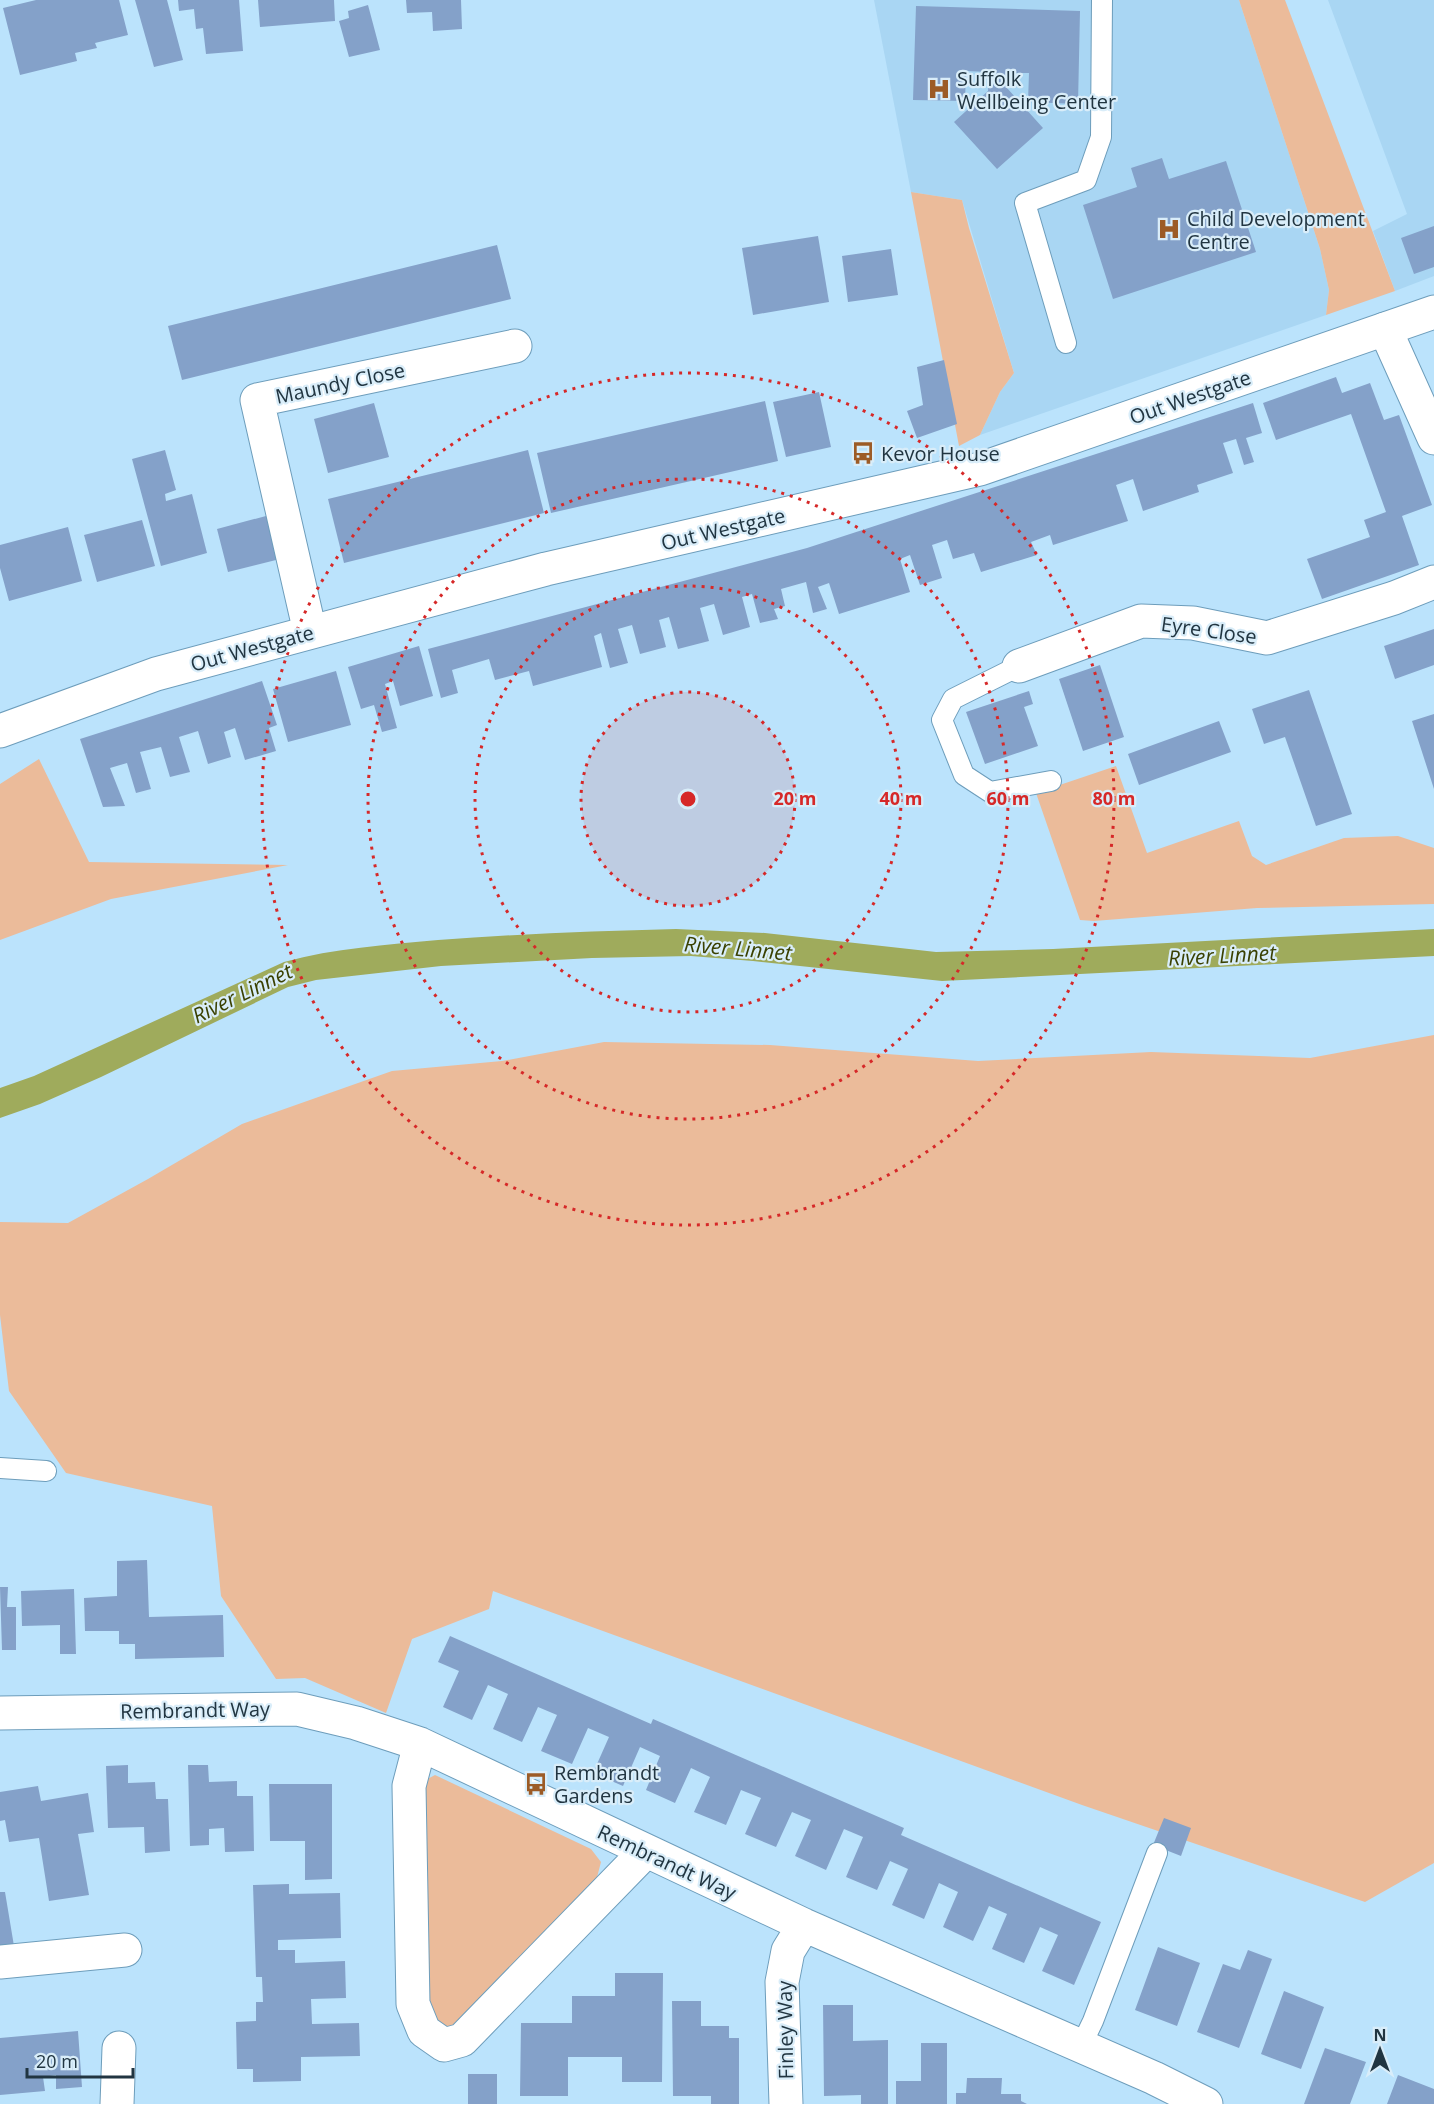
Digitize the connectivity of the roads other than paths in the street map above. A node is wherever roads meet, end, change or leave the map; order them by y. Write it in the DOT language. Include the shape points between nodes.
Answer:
graph roads {
  1 [pos="1102,0"];
  2 [pos="1434,312"];
  3 [pos="1385,329"];
  4 [pos="1066,343"];
  5 [pos="515,346"];
  6 [pos="1434,438"];
  7 [pos="1434,582"];
  8 [pos="310,632"];
  9 [pos="1019,666"];
  10 [pos="2,731"];
  11 [pos="1051,781"];
  12 [pos="0,1467"];
  13 [pos="46,1472"];
  14 [pos="0,1713"];
  15 [pos="420,1744"];
  16 [pos="645,1852"];
  17 [pos="1157,1852"];
  18 [pos="804,1925"];
  19 [pos="124,1950"];
  20 [pos="0,1962"];
  21 [pos="1081,2046"];
  22 [pos="119,2048"];
  23 [pos="117,2104"];
  24 [pos="786,2104"];
  25 [pos="1206,2104"];
  1 -- 4 [label="lane" via="1101,137 1086,180 1025,202"];
  2 -- 3 [label="street, Out Westgate"];
  3 -- 6 [label="street"];
  3 -- 8 [label="street, Out Westgate" via="980,469 546,569"];
  5 -- 8 [label="street, Maundy Close" via="257,400"];
  7 -- 9 [label="street, Eyre Close" via="1267,638 1194,623 1141,621"];
  8 -- 10 [label="street, Out Westgate" via="156,674"];
  9 -- 11 [label="lane" via="953,699 942,720 964,775 990,792"];
  12 -- 13 [label="lane"];
  14 -- 15 [label="street, Rembrandt Way" via="297,1709"];
  15 -- 16 [label="street, Rembrandt Way"];
  15 -- 16 [label="street" via="409,1786 413,2004 424,2031 444,2044 462,2040"];
  16 -- 18 [label="street, Rembrandt Way"];
  17 -- 21 [label="lane"];
  18 -- 21 [label="street, Rembrandt Way"];
  18 -- 24 [label="street, Finley Way" via="788,1952 782,1982"];
  19 -- 20 [label="street"];
  21 -- 25 [label="street, Rembrandt Way"];
  22 -- 23 [label="street"];
}
